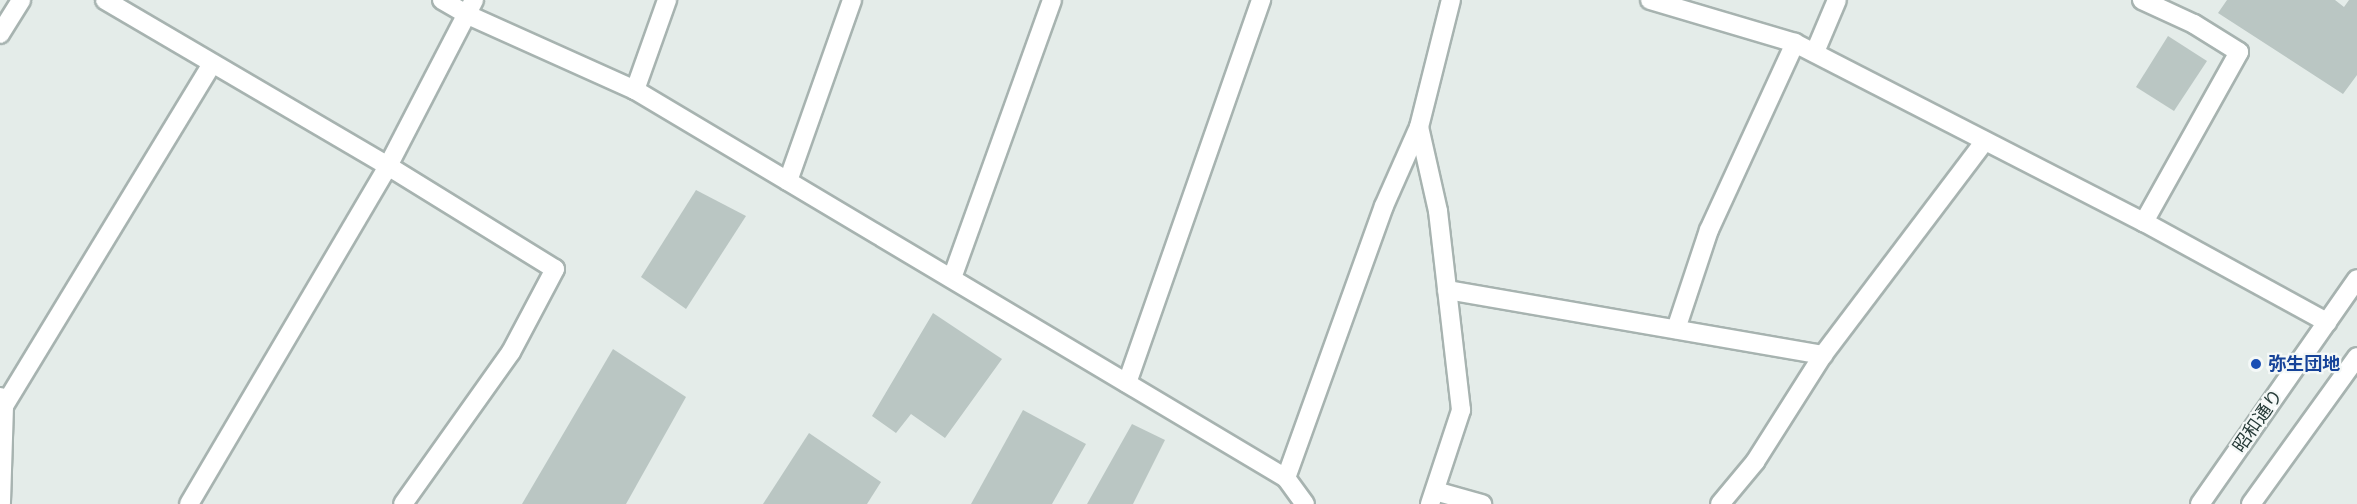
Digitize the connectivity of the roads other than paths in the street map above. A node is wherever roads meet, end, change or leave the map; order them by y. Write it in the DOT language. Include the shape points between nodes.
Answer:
graph roads {
  1 [pos="21,0"];
  2 [pos="105,0"];
  3 [pos="442,0"];
  4 [pos="667,0"];
  5 [pos="852,0"];
  6 [pos="1052,0"];
  7 [pos="1261,0"];
  8 [pos="1450,0"];
  9 [pos="1650,0"];
  10 [pos="1837,0"];
  11 [pos="2142,0"];
  12 [pos="471,7"];
  13 [pos="0,34"];
  14 [pos="1795,43"];
  15 [pos="1815,52"];
  16 [pos="212,64"];
  17 [pos="635,90"];
  18 [pos="1419,127"];
  19 [pos="1984,142"];
  20 [pos="388,166"];
  21 [pos="788,181"];
  22 [pos="2144,222"];
  23 [pos="952,278"];
  24 [pos="2357,279"];
  25 [pos="1447,290"];
  26 [pos="2327,322"];
  27 [pos="1676,329"];
  28 [pos="1823,355"];
  29 [pos="2357,357"];
  30 [pos="1126,383"];
  31 [pos="2,402"];
  32 [pos="1286,478"];
  33 [pos="1432,497"];
  34 [pos="1,504"];
  35 [pos="189,504"];
  36 [pos="403,504"];
  37 [pos="1305,504"];
  38 [pos="1482,504"];
  39 [pos="1720,504"];
  40 [pos="2200,504"];
  41 [pos="2251,504"];
  1 -- 13 [label="street"];
  2 -- 16 [label="street"];
  3 -- 12 [label="street"];
  4 -- 17 [label="street"];
  5 -- 21 [label="street"];
  6 -- 23 [label="street"];
  7 -- 30 [label="street"];
  8 -- 18 [label="street"];
  9 -- 14 [label="street"];
  10 -- 15 [label="street"];
  11 -- 22 [label="street" via="2194,24 2239,52"];
  12 -- 17 [label="street"];
  12 -- 20 [label="street"];
  14 -- 15 [label="street"];
  14 -- 27 [label="street" via="1709,230"];
  15 -- 19 [label="street"];
  16 -- 20 [label="street"];
  16 -- 31 [label="street"];
  17 -- 21 [label="street"];
  18 -- 25 [label="street" via="1438,211"];
  18 -- 32 [label="street" via="1384,206"];
  19 -- 22 [label="street"];
  19 -- 28 [label="street"];
  20 -- 35 [label="street"];
  20 -- 36 [label="street" via="555,269 511,352"];
  21 -- 23 [label="street"];
  22 -- 26 [label="street"];
  23 -- 30 [label="street"];
  24 -- 26 [label="street, 昭和通り"];
  25 -- 27 [label="street"];
  25 -- 33 [label="street" via="1461,410"];
  26 -- 40 [label="street, 昭和通り"];
  27 -- 28 [label="street"];
  28 -- 39 [label="street" via="1755,462"];
  29 -- 41 [label="street"];
  30 -- 32 [label="street"];
  31 -- 34 [label="street"];
  32 -- 37 [label="street"];
  33 -- 38 [label="street"];
}
